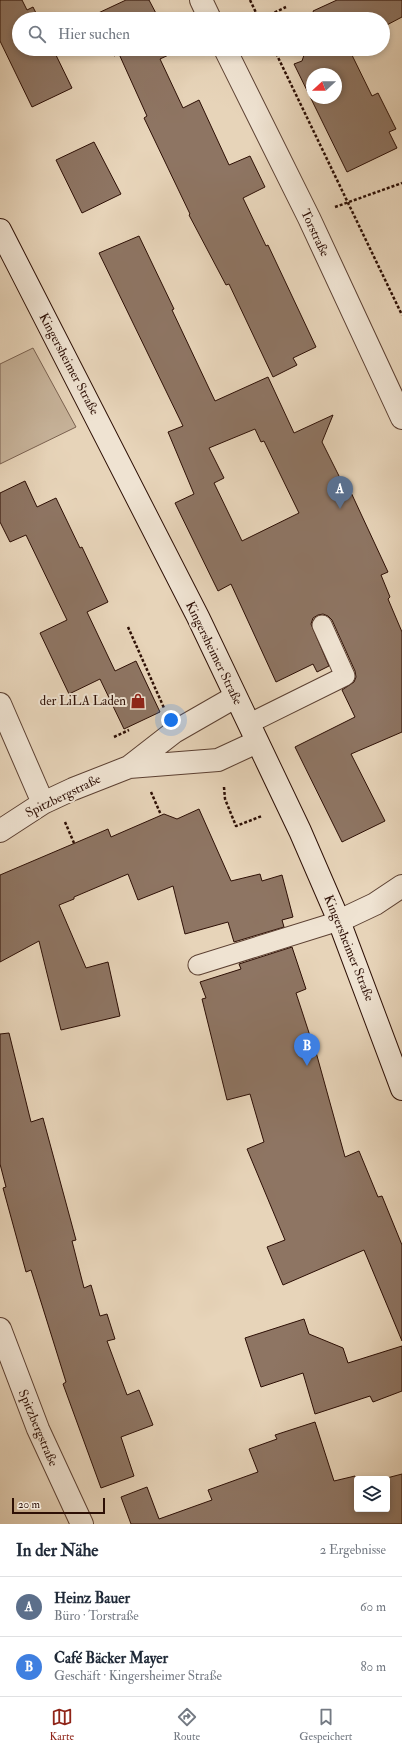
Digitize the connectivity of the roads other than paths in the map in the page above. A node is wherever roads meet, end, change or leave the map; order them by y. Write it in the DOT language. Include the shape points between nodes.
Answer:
graph roads {
  1 [pos="201,0"];
  2 [pos="207,12"];
  3 [pos="228,56"];
  4 [pos="0,230"];
  5 [pos="402,418"];
  6 [pos="322,625"];
  7 [pos="235,697"];
  8 [pos="0,704"];
  9 [pos="252,733"];
  10 [pos="128,767"];
  11 [pos="43,803"];
  12 [pos="0,831"];
  13 [pos="402,886"];
  14 [pos="339,921"];
  15 [pos="198,965"];
  16 [pos="401,1084"];
  17 [pos="0,1329"];
  18 [pos="82,1524"];
  1 -- 2 [label="street"];
  3 -- 5 [label="street, Torstraße"];
  4 -- 7 [label="street, Kingersheimer Straße" via="198,617"];
  6 -- 9 [label="lane" via="345,676"];
  7 -- 9 [label="street, Kingersheimer Straße"];
  7 -- 10 [label="street, Spitzbergstraße" via="174,732"];
  8 -- 11 [label="street"];
  9 -- 10 [label="street, Spitzbergstraße" via="218,760"];
  9 -- 14 [label="street, Kingersheimer Straße" via="300,831"];
  10 -- 11 [label="street, Spitzbergstraße"];
  11 -- 12 [label="street, Spitzbergstraße"];
  13 -- 14 [label="street" via="375,904"];
  14 -- 15 [label="lane"];
  14 -- 16 [label="street, Kingersheimer Straße"];
  17 -- 18 [label="street, Spitzbergstraße" via="38,1429"];
}
